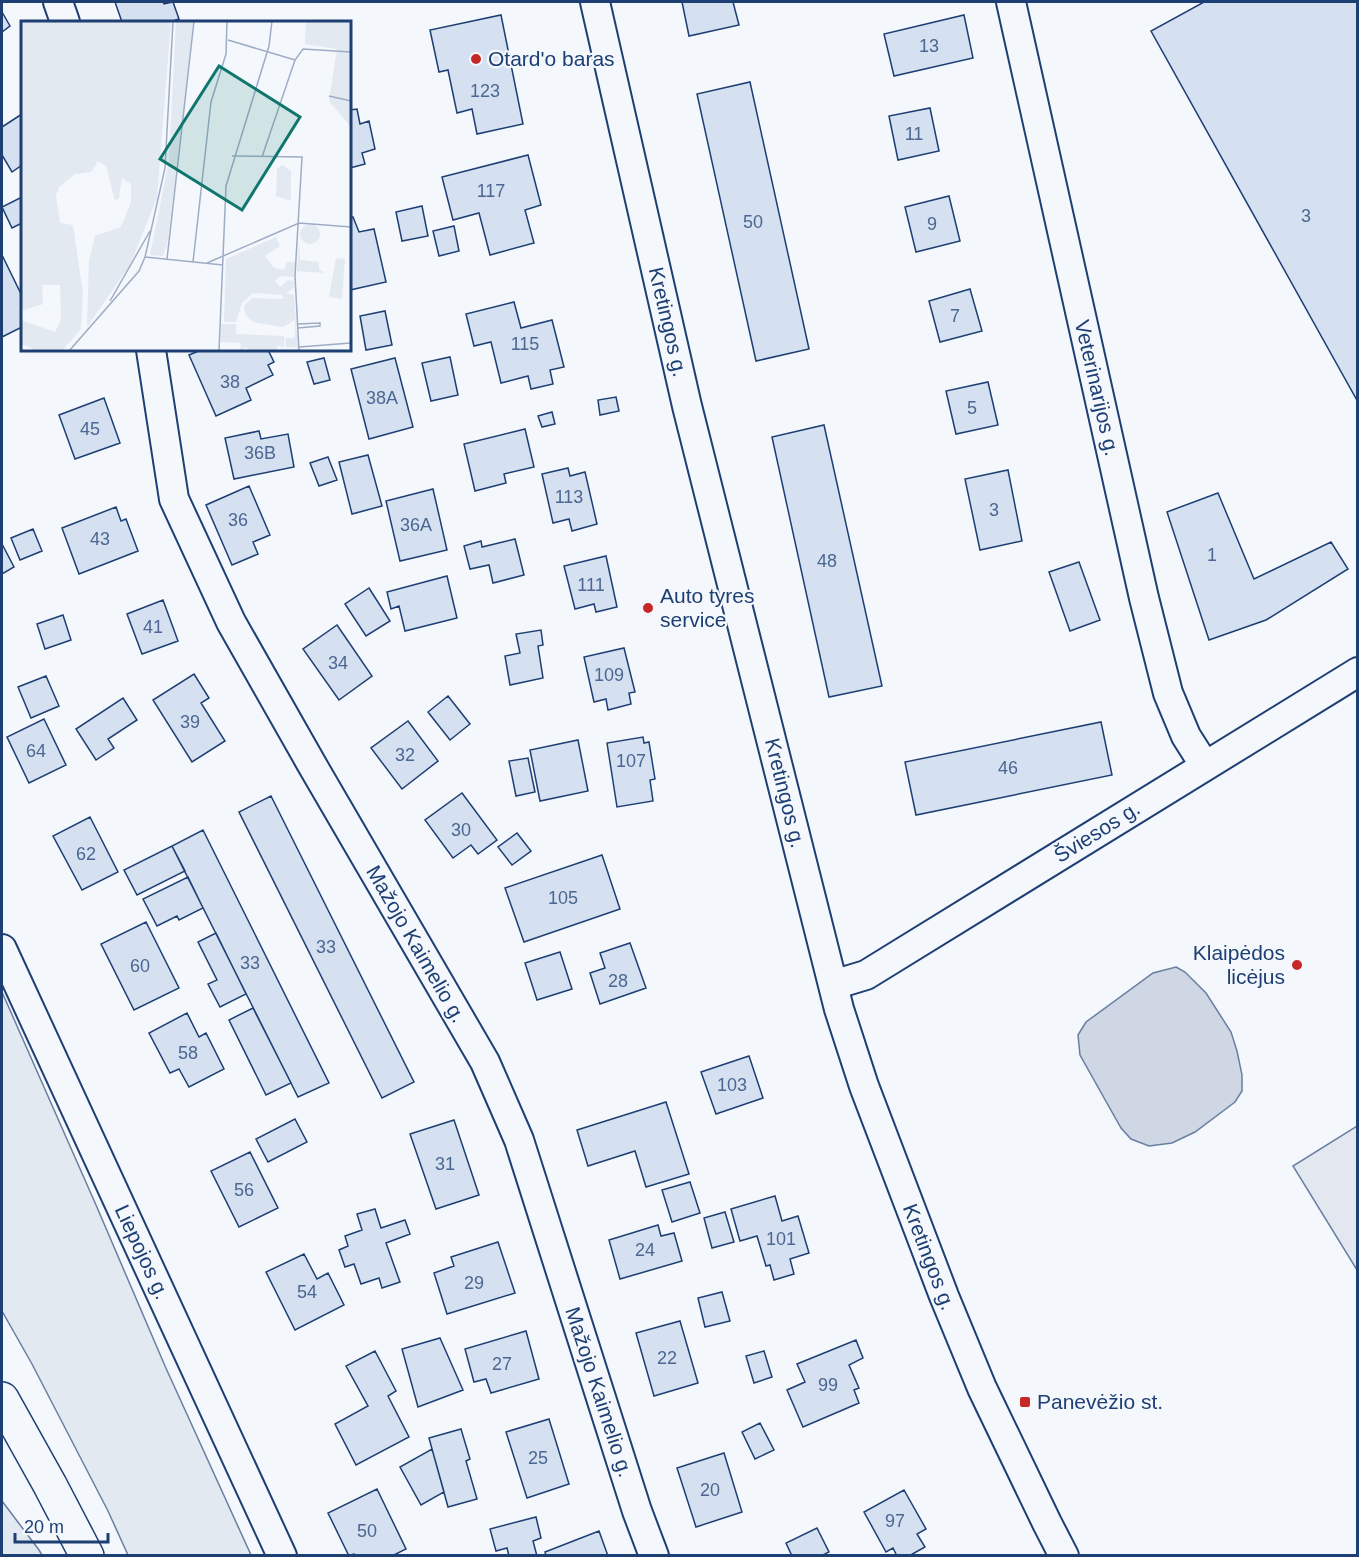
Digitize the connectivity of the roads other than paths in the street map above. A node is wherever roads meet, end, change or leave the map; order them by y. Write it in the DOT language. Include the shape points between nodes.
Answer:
graph roads {
  1 [pos="58,2"];
  2 [pos="595,2"];
  3 [pos="1011,2"];
  4 [pos="65,21"];
  5 [pos="151,351"];
  6 [pos="1358,672"];
  7 [pos="1205,766"];
  8 [pos="2,949"];
  9 [pos="833,985"];
  10 [pos="2,1399"];
  11 [pos="87,1556"];
  12 [pos="282,1556"];
  13 [pos="654,1556"];
  14 [pos="1064,1556"];
  1 -- 4 [label="street"];
  2 -- 9 [label="street, Kretingos g." via="687,406"];
  3 -- 7 [label="street, Veterinarijos g." via="1168,693 1186,736"];
  5 -- 13 [label="street, Mažojo Kaimelio g." via="174,499 231,622 485,1062 519,1140"];
  6 -- 7 [label="street, Šviesos g."];
  7 -- 9 [label="street, Šviesos g." via="866,975"];
  8 -- 12 [label="street, Liepojos g."];
  9 -- 14 [label="street, Kretingos g." via="864,1086 944,1296 982,1388"];
  10 -- 11 [label="main road"];
}
